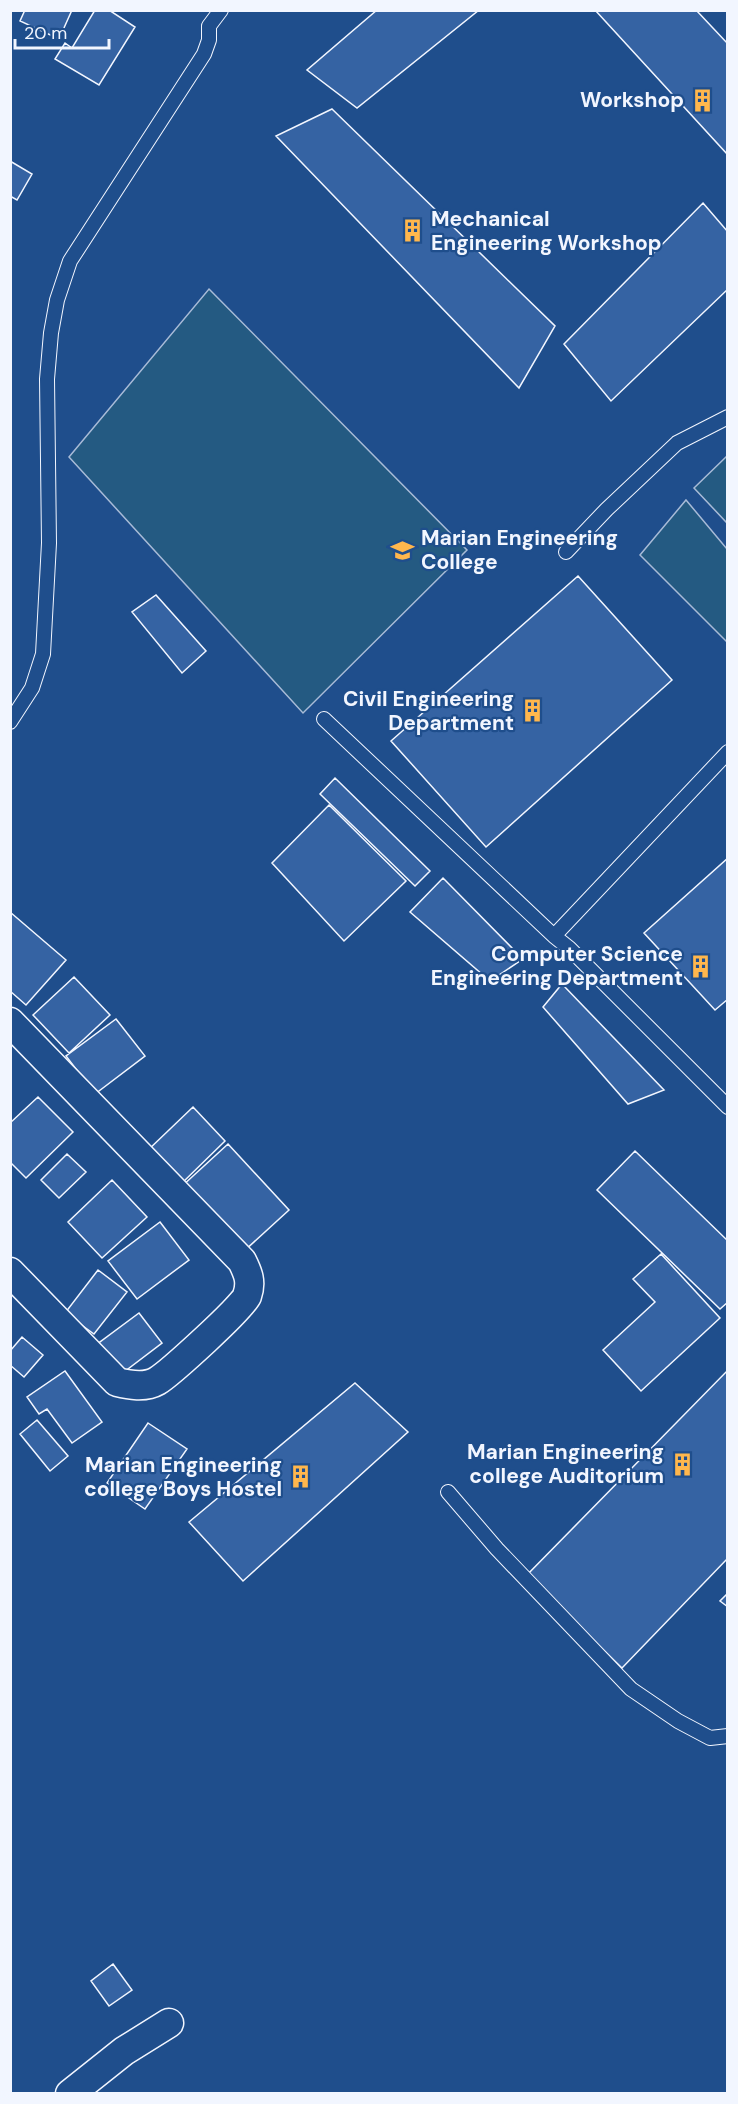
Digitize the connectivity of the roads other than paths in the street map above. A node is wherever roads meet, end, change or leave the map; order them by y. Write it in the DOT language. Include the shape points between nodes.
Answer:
graph roads {
  1 [pos="221,10"];
  2 [pos="728,417"];
  3 [pos="566,552"];
  4 [pos="324,719"];
  5 [pos="10,722"];
  6 [pos="728,752"];
  7 [pos="554,936"];
  8 [pos="10,1022"];
  9 [pos="728,1107"];
  10 [pos="10,1272"];
  11 [pos="448,1492"];
  12 [pos="728,1736"];
  13 [pos="169,2023"];
  14 [pos="70,2094"];
  1 -- 5 [label="lane" via="209,26 204,54 70,261 57,300 47,379 49,543 43,654 32,688"];
  2 -- 3 [label="lane" via="677,443"];
  4 -- 7 [label="lane"];
  6 -- 7 [label="lane"];
  7 -- 9 [label="lane"];
  8 -- 10 [label="street" via="242,1261 250,1278 247,1297 228,1319 156,1382 135,1386 117,1382"];
  11 -- 12 [label="lane" via="631,1689 710,1738"];
  13 -- 14 [label="street" via="123,2051"];
}
